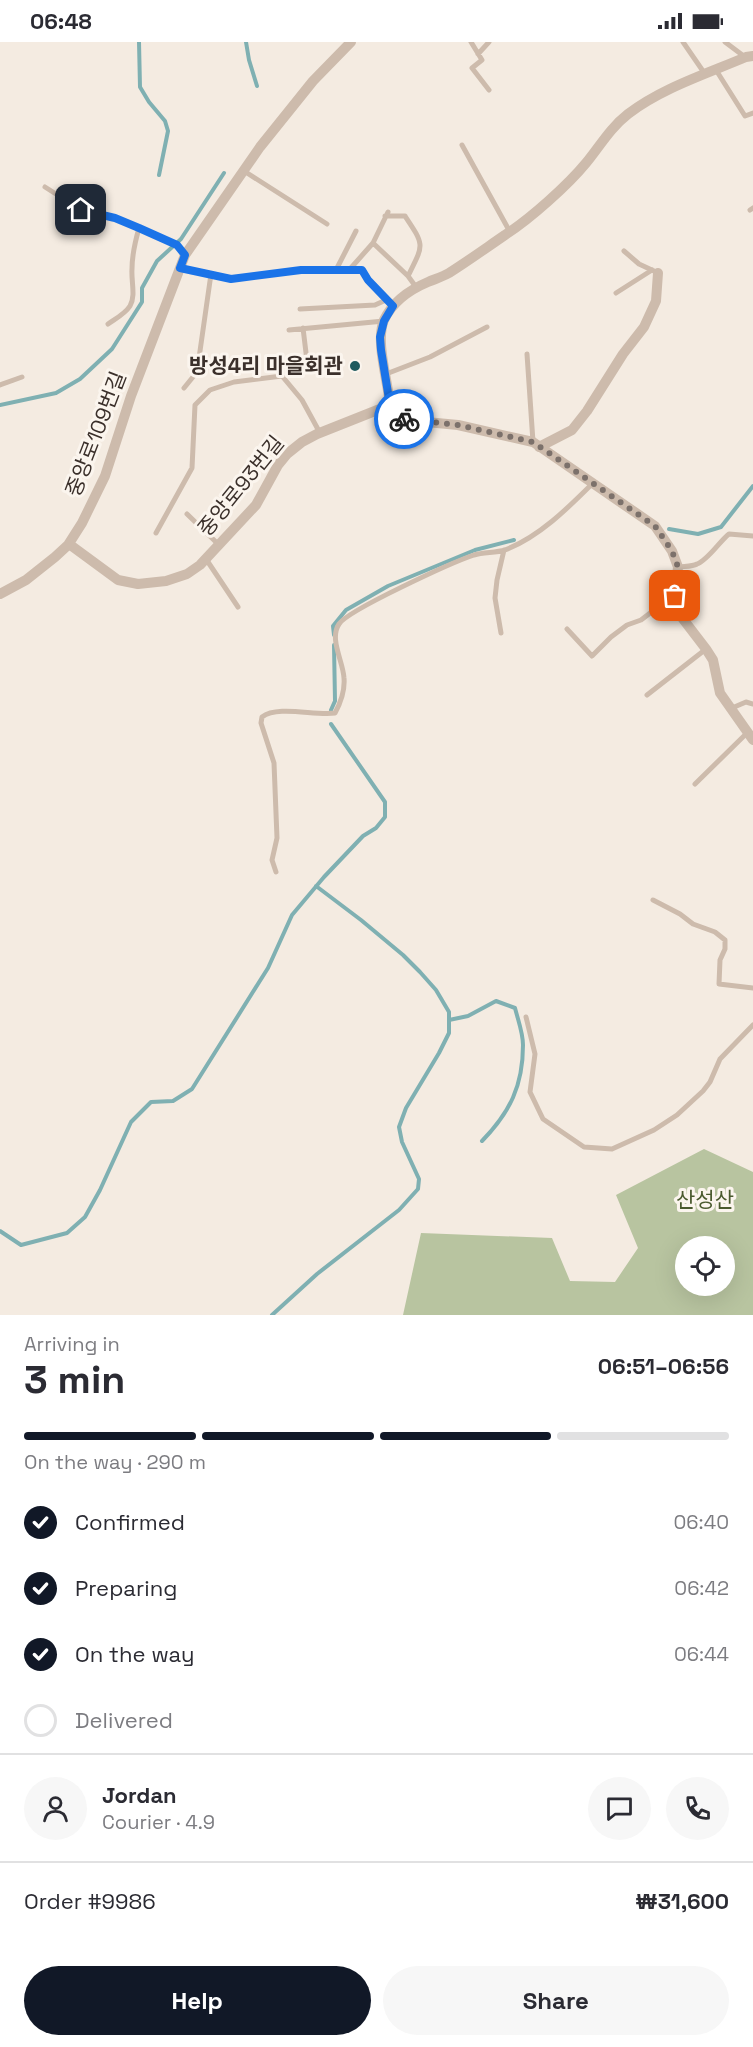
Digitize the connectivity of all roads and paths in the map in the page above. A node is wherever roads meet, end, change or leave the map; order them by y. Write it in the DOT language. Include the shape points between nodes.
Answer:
graph roads {
  1 [pos="351,42"];
  2 [pos="471,42"];
  3 [pos="489,42"];
  4 [pos="683,42"];
  5 [pos="725,42"];
  6 [pos="478,54"];
  7 [pos="750,57"];
  8 [pos="717,70"];
  9 [pos="705,74"];
  10 [pos="489,90"];
  11 [pos="753,113"];
  12 [pos="462,145"];
  13 [pos="244,171"];
  14 [pos="45,187"];
  15 [pos="327,224"];
  16 [pos="139,228"];
  17 [pos="356,231"];
  18 [pos="510,232"];
  19 [pos="372,243"];
  20 [pos="624,251"];
  21 [pos="185,255"];
  22 [pos="180,268"];
  23 [pos="350,269"];
  24 [pos="336,270"];
  25 [pos="655,272"];
  26 [pos="211,274"];
  27 [pos="408,276"];
  28 [pos="416,287"];
  29 [pos="616,293"];
  30 [pos="389,303"];
  31 [pos="300,309"];
  32 [pos="384,321"];
  33 [pos="108,324"];
  34 [pos="488,327"];
  35 [pos="303,328"];
  36 [pos="289,330"];
  37 [pos="527,354"];
  38 [pos="308,361"];
  39 [pos="386,374"];
  40 [pos="21,377"];
  41 [pos="0,384"];
  42 [pos="184,388"];
  43 [pos="390,405"];
  44 [pos="320,433"];
  45 [pos="536,445"];
  46 [pos="593,483"];
  47 [pos="187,514"];
  48 [pos="156,533"];
  49 [pos="753,536"];
  50 [pos="69,544"];
  51 [pos="219,546"];
  52 [pos="504,550"];
  53 [pos="206,558"];
  54 [pos="678,567"];
  55 [pos="0,594"];
  56 [pos="675,594"];
  57 [pos="238,607"];
  58 [pos="567,629"];
  59 [pos="501,633"];
  60 [pos="706,649"];
  61 [pos="647,696"];
  62 [pos="753,704"];
  63 [pos="730,709"];
  64 [pos="750,736"];
  65 [pos="696,784"];
  66 [pos="276,872"];
  67 [pos="653,900"];
  68 [pos="753,988"];
  69 [pos="526,1017"];
  70 [pos="753,1025"];
  1 -- 13 [label="street, 중앙로109번길" via="313,81"];
  2 -- 6 [label="lane"];
  3 -- 6 [label="lane"];
  4 -- 9 [label="lane"];
  5 -- 7 [label="lane"];
  6 -- 10 [label="lane" via="482,60 472,68"];
  7 -- 8 [label="street"];
  8 -- 9 [label="street"];
  8 -- 11 [label="lane" via="744,116"];
  9 -- 18 [label="street" via="629,113 571,179"];
  12 -- 18 [label="lane"];
  13 -- 15 [label="lane"];
  13 -- 21 [label="street, 중앙로109번길"];
  14 -- 16 [label="lane" via="81,210"];
  16 -- 21 [label="lane" via="177,245"];
  16 -- 33 [label="lane" via="131,271 131,305"];
  17 -- 24 [label="lane"];
  18 -- 28 [label="street" via="446,275"];
  19 -- 23 [label="lane"];
  19 -- 27 [label="lane"];
  19 -- 27 [label="lane" via="387,214 405,216 421,240"];
  20 -- 25 [label="lane"];
  21 -- 22 [label="street, 중앙로109번길"];
  22 -- 26 [label="lane"];
  22 -- 50 [label="street, 중앙로109번길" via="105,476"];
  23 -- 24 [label="lane"];
  23 -- 30 [label="lane" via="362,270"];
  24 -- 26 [label="lane" via="231,279"];
  25 -- 29 [label="lane"];
  25 -- 45 [label="street" via="656,301 644,327 587,411 572,430"];
  26 -- 42 [label="lane" via="197,372"];
  27 -- 28 [label="lane"];
  28 -- 30 [label="street"];
  30 -- 31 [label="lane"];
  30 -- 32 [label="street"];
  32 -- 35 [label="lane"];
  32 -- 39 [label="street" via="380,337"];
  34 -- 39 [label="lane"];
  35 -- 36 [label="lane"];
  35 -- 38 [label="lane"];
  37 -- 45 [label="lane"];
  39 -- 43 [label="street"];
  40 -- 41 [label="lane"];
  43 -- 44 [label="street, 중앙로93번길"];
  43 -- 45 [label="street" via="405,420 458,425"];
  44 -- 48 [label="lane" via="302,400 282,376 234,382 210,390 195,405 192,468"];
  44 -- 51 [label="street, 중앙로93번길" via="287,454 256,505"];
  45 -- 46 [label="street"];
  46 -- 52 [label="lane" via="555,519"];
  46 -- 54 [label="street" via="655,526"];
  47 -- 51 [label="lane"];
  49 -- 54 [label="lane" via="729,534 697,565"];
  50 -- 53 [label="street, 중앙로93번길" via="118,580 138,584 187,574"];
  50 -- 55 [label="street, 중앙로109번길" via="26,580"];
  51 -- 53 [label="street, 중앙로93번길"];
  52 -- 59 [label="lane" via="495,598"];
  52 -- 66 [label="lane" via="474,555 424,577 339,623 335,636 344,678 335,713 281,712 262,717 274,764 277,838 272,860"];
  53 -- 57 [label="lane"];
  54 -- 56 [label="street"];
  56 -- 58 [label="lane" via="627,625 592,656"];
  56 -- 60 [label="street" via="684,619"];
  60 -- 61 [label="lane"];
  60 -- 63 [label="street" via="713,660 720,693"];
  62 -- 63 [label="lane" via="746,702"];
  63 -- 64 [label="street"];
  64 -- 65 [label="lane"];
  67 -- 68 [label="lane" via="724,940 719,984"];
  69 -- 70 [label="lane" via="535,1054 530,1092 543,1119 584,1148 612,1149 677,1115 703,1091 720,1059"];
}
